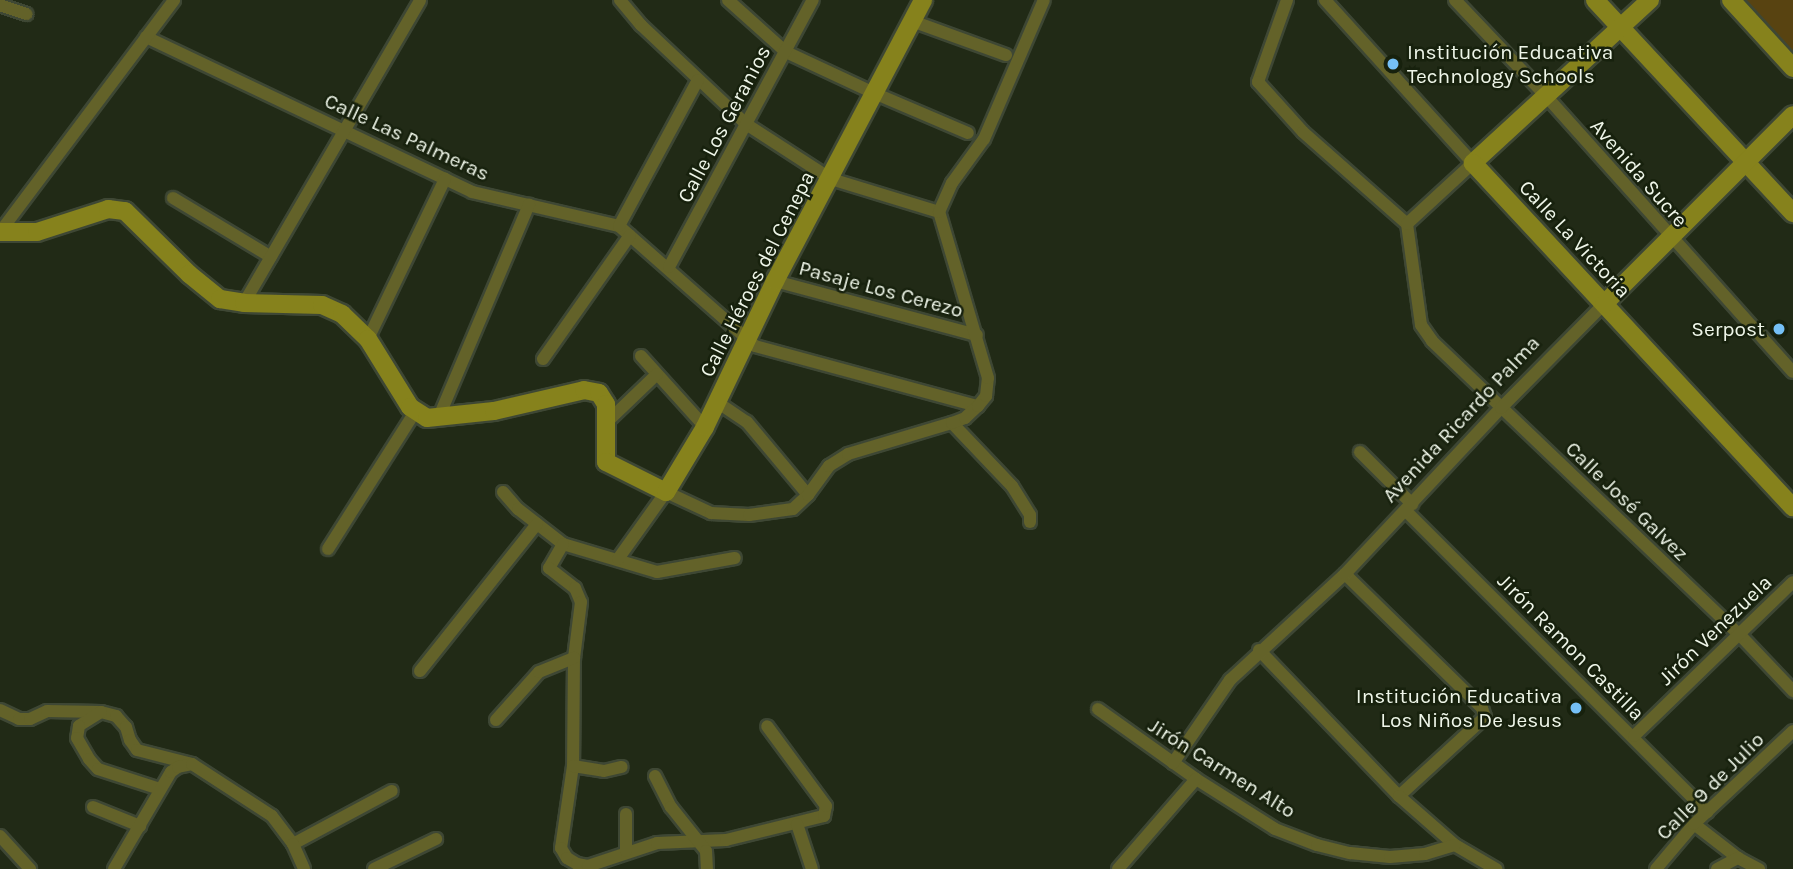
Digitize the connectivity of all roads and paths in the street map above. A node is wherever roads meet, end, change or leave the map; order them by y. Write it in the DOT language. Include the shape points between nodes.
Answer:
graph roads {
  1 [pos="174,0"];
  2 [pos="420,0"];
  3 [pos="620,0"];
  4 [pos="727,0"];
  5 [pos="813,0"];
  6 [pos="923,0"];
  7 [pos="1044,0"];
  8 [pos="1287,0"];
  9 [pos="1325,0"];
  10 [pos="1455,0"];
  11 [pos="1595,0"];
  12 [pos="1650,0"];
  13 [pos="1731,0"];
  14 [pos="0,5"];
  15 [pos="26,14"];
  16 [pos="912,21"];
  17 [pos="1620,27"];
  18 [pos="146,37"];
  19 [pos="786,51"];
  20 [pos="1006,55"];
  21 [pos="1793,68"];
  22 [pos="698,80"];
  23 [pos="874,93"];
  24 [pos="1546,96"];
  25 [pos="1793,115"];
  26 [pos="746,124"];
  27 [pos="346,130"];
  28 [pos="968,133"];
  29 [pos="1473,163"];
  30 [pos="1745,163"];
  31 [pos="445,179"];
  32 [pos="831,179"];
  33 [pos="173,198"];
  34 [pos="529,205"];
  35 [pos="939,212"];
  36 [pos="1793,213"];
  37 [pos="1407,224"];
  38 [pos="619,226"];
  39 [pos="0,232"];
  40 [pos="630,235"];
  41 [pos="1670,238"];
  42 [pos="271,257"];
  43 [pos="669,267"];
  44 [pos="775,281"];
  45 [pos="244,303"];
  46 [pos="1604,304"];
  47 [pos="977,335"];
  48 [pos="748,338"];
  49 [pos="368,339"];
  50 [pos="641,356"];
  51 [pos="543,359"];
  52 [pos="1793,372"];
  53 [pos="657,374"];
  54 [pos="717,402"];
  55 [pos="978,407"];
  56 [pos="1501,408"];
  57 [pos="415,412"];
  58 [pos="438,419"];
  59 [pos="607,422"];
  60 [pos="952,423"];
  61 [pos="705,427"];
  62 [pos="1360,452"];
  63 [pos="503,492"];
  64 [pos="666,492"];
  65 [pos="808,495"];
  66 [pos="1793,507"];
  67 [pos="1409,508"];
  68 [pos="1030,522"];
  69 [pos="537,524"];
  70 [pos="564,544"];
  71 [pos="328,549"];
  72 [pos="735,558"];
  73 [pos="618,559"];
  74 [pos="1345,574"];
  75 [pos="1793,582"];
  76 [pos="1739,634"];
  77 [pos="1259,650"];
  78 [pos="574,657"];
  79 [pos="420,671"];
  80 [pos="1793,691"];
  81 [pos="1098,709"];
  82 [pos="0,710"];
  83 [pos="102,712"];
  84 [pos="496,720"];
  85 [pos="768,726"];
  86 [pos="1793,731"];
  87 [pos="1634,736"];
  88 [pos="1173,763"];
  89 [pos="192,764"];
  90 [pos="573,766"];
  91 [pos="622,767"];
  92 [pos="655,776"];
  93 [pos="1196,779"];
  94 [pos="160,789"];
  95 [pos="392,791"];
  96 [pos="1399,796"];
  97 [pos="93,807"];
  98 [pos="1707,812"];
  99 [pos="626,814"];
  100 [pos="797,824"];
  101 [pos="1694,824"];
  102 [pos="140,826"];
  103 [pos="0,836"];
  104 [pos="436,839"];
  105 [pos="695,841"];
  106 [pos="293,844"];
  107 [pos="1455,845"];
  108 [pos="626,851"];
  109 [pos="1738,858"];
  110 [pos="30,869"];
  111 [pos="114,869"];
  112 [pos="304,869"];
  113 [pos="374,869"];
  114 [pos="708,869"];
  115 [pos="812,869"];
  116 [pos="1118,869"];
  117 [pos="1496,869"];
  118 [pos="1656,869"];
  119 [pos="1717,869"];
  120 [pos="1759,869"];
  1 -- 18 [label="street"];
  2 -- 27 [label="street"];
  3 -- 22 [label="street"];
  4 -- 19 [label="street"];
  5 -- 19 [label="street, Calle Los Geranios"];
  6 -- 16 [label="street, Calle Héroes del Cenepa"];
  7 -- 35 [label="street" via="984,139 952,183"];
  8 -- 37 [label="street" via="1258,82 1303,132"];
  9 -- 29 [label="street, Calle La Victoria"];
  10 -- 24 [label="street, Avenida Sucre"];
  11 -- 17 [label="street"];
  12 -- 17 [label="street"];
  13 -- 21 [label="street"];
  14 -- 15 [label="street"];
  16 -- 20 [label="street"];
  16 -- 23 [label="street, Calle Héroes del Cenepa"];
  17 -- 24 [label="street"];
  17 -- 30 [label="street"];
  18 -- 27 [label="street, Calle Las Palmeras"];
  18 -- 39 [label="street"];
  19 -- 23 [label="street"];
  19 -- 26 [label="street, Calle Los Geranios"];
  22 -- 26 [label="street"];
  22 -- 38 [label="street"];
  23 -- 28 [label="street"];
  23 -- 32 [label="street, Calle Héroes del Cenepa"];
  24 -- 29 [label="street"];
  24 -- 41 [label="street, Avenida Sucre"];
  25 -- 30 [label="street, Avenida Ricardo Palma"];
  26 -- 32 [label="street"];
  26 -- 43 [label="street, Calle Los Geranios"];
  27 -- 31 [label="street, Calle Las Palmeras"];
  27 -- 42 [label="street"];
  29 -- 37 [label="street"];
  29 -- 46 [label="street, Calle La Victoria"];
  30 -- 36 [label="street"];
  30 -- 41 [label="street, Avenida Ricardo Palma"];
  31 -- 34 [label="street, Calle Las Palmeras" via="472,192"];
  31 -- 49 [label="street"];
  32 -- 35 [label="street"];
  32 -- 44 [label="street, Calle Héroes del Cenepa"];
  33 -- 42 [label="street"];
  34 -- 38 [label="street, Calle Las Palmeras"];
  34 -- 58 [label="street"];
  35 -- 47 [label="street"];
  37 -- 56 [label="street, Calle José Galvez" via="1422,325 1432,341"];
  38 -- 40 [label="street, Calle Las Palmeras"];
  39 -- 45 [label="street" via="37,232 101,210 125,212 220,299"];
  40 -- 43 [label="street, Calle Las Palmeras"];
  40 -- 51 [label="street"];
  41 -- 46 [label="street, Avenida Ricardo Palma"];
  41 -- 52 [label="street, Avenida Sucre"];
  42 -- 45 [label="street"];
  43 -- 48 [label="street, Calle Las Palmeras"];
  44 -- 47 [label="street, Pasaje Los Cerezo"];
  44 -- 48 [label="street, Calle Héroes del Cenepa"];
  45 -- 49 [label="street" via="322,305 342,314"];
  46 -- 56 [label="street, Avenida Ricardo Palma"];
  46 -- 66 [label="street, Calle La Victoria"];
  47 -- 55 [label="street" via="988,378 986,396"];
  48 -- 54 [label="street, Calle Héroes del Cenepa"];
  48 -- 55 [label="street, Calle Las Palmeras" via="755,346"];
  49 -- 57 [label="street" via="399,394"];
  50 -- 53 [label="street"];
  53 -- 59 [label="street"];
  53 -- 61 [label="street"];
  54 -- 61 [label="street, Calle Héroes del Cenepa"];
  54 -- 65 [label="street" via="747,422"];
  55 -- 60 [label="street"];
  56 -- 67 [label="street, Avenida Ricardo Palma"];
  56 -- 76 [label="street, Calle José Galvez"];
  57 -- 58 [label="street"];
  57 -- 71 [label="street"];
  58 -- 59 [label="street" via="590,390 603,397"];
  59 -- 64 [label="street" via="606,461"];
  60 -- 65 [label="street" via="848,454 830,466"];
  60 -- 68 [label="street" via="1012,486 1030,514"];
  61 -- 64 [label="street, Calle Héroes del Cenepa"];
  62 -- 67 [label="street, Jirón Ramon Castilla"];
  63 -- 69 [label="street"];
  64 -- 65 [label="street" via="711,513 748,515 793,509"];
  64 -- 73 [label="street, Calle Héroes del Cenepa"];
  67 -- 74 [label="street, Avenida Ricardo Palma"];
  67 -- 87 [label="street, Jirón Ramon Castilla"];
  69 -- 70 [label="street"];
  69 -- 79 [label="street"];
  70 -- 73 [label="street"];
  70 -- 78 [label="street" via="549,568 580,597"];
  72 -- 73 [label="street" via="662,572"];
  74 -- 77 [label="street, Avenida Ricardo Palma"];
  74 -- 96 [label="street" via="1485,716"];
  75 -- 76 [label="street, Jirón Venezuela"];
  76 -- 80 [label="street, Calle José Galvez"];
  76 -- 87 [label="street, Jirón Venezuela"];
  77 -- 88 [label="street, Avenida Ricardo Palma" via="1230,680"];
  77 -- 96 [label="street"];
  78 -- 84 [label="street" via="539,672"];
  78 -- 90 [label="street"];
  81 -- 88 [label="street, Jirón Carmen Alto"];
  82 -- 83 [label="street" via="19,719 47,711"];
  83 -- 89 [label="street" via="116,716 137,750"];
  83 -- 94 [label="street" via="79,726 77,738 89,759 98,769"];
  85 -- 100 [label="street" via="827,808 824,817"];
  86 -- 98 [label="street, Calle 9 de Julio"];
  87 -- 98 [label="street, Jirón Ramon Castilla"];
  88 -- 93 [label="street, Jirón Carmen Alto"];
  89 -- 94 [label="street" via="178,767"];
  89 -- 106 [label="street" via="272,816"];
  90 -- 91 [label="street" via="604,771"];
  90 -- 108 [label="street" via="564,853 572,862 588,866"];
  92 -- 105 [label="street"];
  93 -- 107 [label="street, Jirón Carmen Alto" via="1275,829 1317,845 1390,857"];
  93 -- 116 [label="street"];
  94 -- 102 [label="street"];
  95 -- 106 [label="street"];
  96 -- 107 [label="street"];
  97 -- 102 [label="street"];
  98 -- 101 [label="street, Calle 9 de Julio"];
  99 -- 108 [label="street"];
  100 -- 105 [label="street" via="726,840"];
  100 -- 115 [label="street"];
  101 -- 109 [label="street"];
  101 -- 118 [label="street, Calle 9 de Julio"];
  102 -- 111 [label="street"];
  103 -- 110 [label="street"];
  104 -- 113 [label="street"];
  105 -- 108 [label="street"];
  105 -- 114 [label="street" via="706,851"];
  106 -- 112 [label="street"];
  107 -- 117 [label="street"];
  109 -- 119 [label="street"];
  109 -- 120 [label="street"];
}
